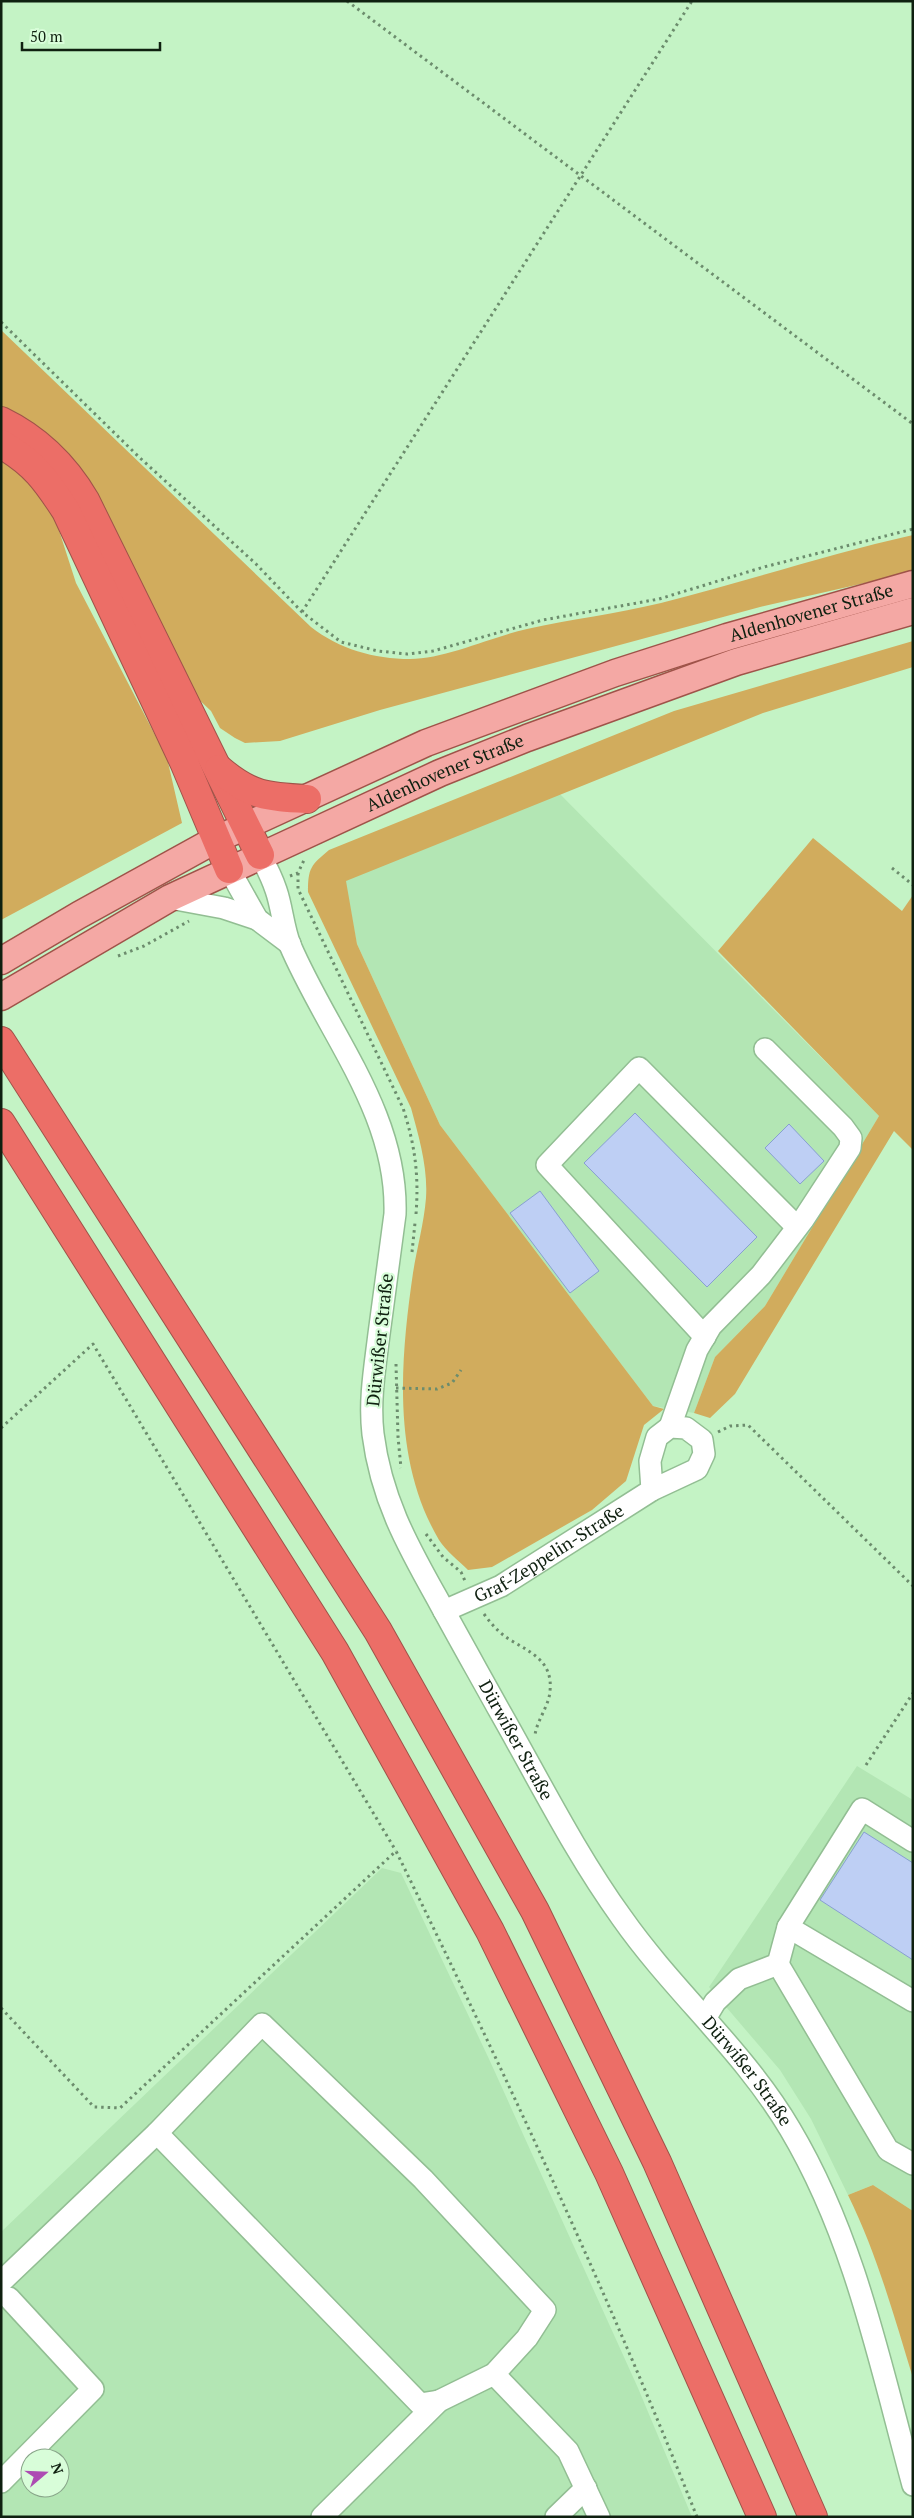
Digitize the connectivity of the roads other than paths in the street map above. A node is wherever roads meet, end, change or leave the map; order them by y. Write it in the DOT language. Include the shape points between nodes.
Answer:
graph roads {
  1 [pos="1,420"];
  2 [pos="1,444"];
  3 [pos="913,584"];
  4 [pos="913,611"];
  5 [pos="218,768"];
  6 [pos="307,799"];
  7 [pos="245,827"];
  8 [pos="215,840"];
  9 [pos="260,855"];
  10 [pos="229,869"];
  11 [pos="170,898"];
  12 [pos="257,919"];
  13 [pos="290,944"];
  14 [pos="1,962"];
  15 [pos="1,997"];
  16 [pos="1,1041"];
  17 [pos="764,1049"];
  18 [pos="1,1122"];
  19 [pos="798,1227"];
  20 [pos="705,1337"];
  21 [pos="670,1427"];
  22 [pos="652,1490"];
  23 [pos="444,1611"];
  24 [pos="913,1841"];
  25 [pos="788,1927"];
  26 [pos="778,1964"];
  27 [pos="913,2001"];
  28 [pos="706,2017"];
  29 [pos="157,2133"];
  30 [pos="913,2164"];
  31 [pos="5,2290"];
  32 [pos="494,2374"];
  33 [pos="439,2400"];
  34 [pos="1,2482"];
  35 [pos="913,2485"];
  36 [pos="586,2488"];
  37 [pos="322,2517"];
  38 [pos="556,2517"];
  39 [pos="598,2517"];
  40 [pos="762,2517"];
  41 [pos="813,2517"];
  1 -- 5 [label="highway" via="41,447 76,485"];
  2 -- 8 [label="highway" via="32,464 66,511 184,762"];
  3 -- 6 [label="main road, Aldenhovener Straße" via="727,637 561,691 426,743"];
  4 -- 9 [label="main road, Aldenhovener Straße" via="736,662 626,700 440,773"];
  5 -- 6 [label="highway" via="252,792 274,798"];
  5 -- 7 [label="highway"];
  6 -- 7 [label="main road, Aldenhovener Straße"];
  7 -- 8 [label="main road, Aldenhovener Straße"];
  7 -- 9 [label="highway"];
  8 -- 10 [label="highway"];
  8 -- 14 [label="main road, Aldenhovener Straße"];
  9 -- 10 [label="main road, Aldenhovener Straße"];
  9 -- 13 [label="street, Dürwißer Straße" via="273,880"];
  10 -- 11 [label="main road, Aldenhovener Straße"];
  10 -- 12 [label="street, Dürwißer Straße"];
  11 -- 12 [label="street, Dürwißer Straße" via="224,908"];
  11 -- 15 [label="main road, Aldenhovener Straße"];
  12 -- 13 [label="street, Dürwißer Straße"];
  13 -- 23 [label="street, Dürwißer Straße" via="378,1116 391,1165 395,1214 372,1386 373,1430 378,1468 388,1502 401,1534"];
  16 -- 41 [label="highway" via="378,1631 534,1910 657,2162"];
  17 -- 19 [label="street" via="851,1138 850,1148"];
  18 -- 40 [label="highway" via="335,1652 490,1931 609,2173"];
  19 -- 20 [label="street" via="761,1275 711,1326"];
  19 -- 20 [label="street" via="639,1068 546,1165"];
  20 -- 21 [label="street" via="697,1350"];
  21 -- 22 [label="street" via="657,1437 650,1461"];
  21 -- 22 [label="street, Graf-Zeppelin-Straße" via="686,1428 702,1440 704,1454 697,1469"];
  22 -- 23 [label="street, Graf-Zeppelin-Straße" via="501,1586"];
  23 -- 28 [label="street, Dürwißer Straße" via="578,1850 622,1919"];
  24 -- 25 [label="street" via="862,1808"];
  25 -- 26 [label="street"];
  25 -- 27 [label="street"];
  26 -- 28 [label="street" via="739,1978 715,2002"];
  26 -- 30 [label="street" via="888,2150"];
  28 -- 35 [label="street, Dürwißer Straße" via="758,2080 790,2130 823,2192 857,2280"];
  29 -- 31 [label="street"];
  29 -- 32 [label="street" via="262,2024 423,2179 545,2310 527,2338"];
  29 -- 33 [label="street" via="420,2404"];
  31 -- 34 [label="street" via="94,2389"];
  32 -- 33 [label="street"];
  32 -- 36 [label="street" via="568,2451"];
  33 -- 37 [label="street"];
  36 -- 38 [label="street"];
  36 -- 39 [label="street"];
}
